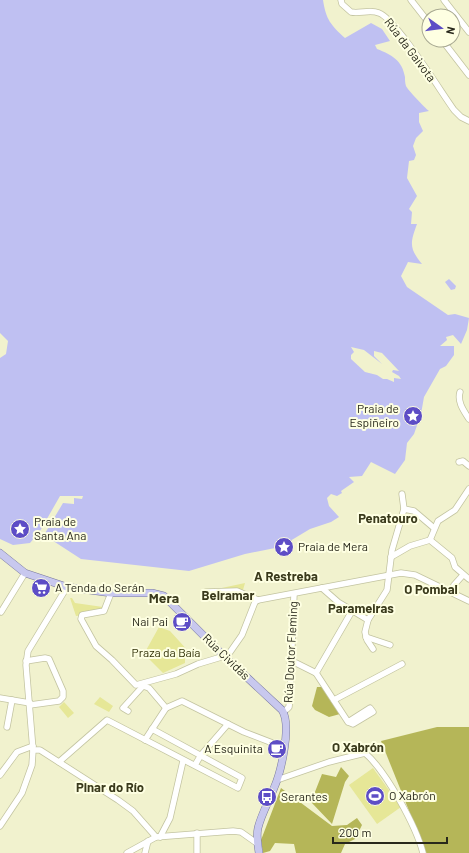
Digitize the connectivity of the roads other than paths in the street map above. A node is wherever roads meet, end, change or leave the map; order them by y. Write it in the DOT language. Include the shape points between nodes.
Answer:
graph roads {
  1 [pos="341,0"];
  2 [pos="411,0"];
  3 [pos="444,0"];
  4 [pos="421,13"];
  5 [pos="469,32"];
  6 [pos="448,48"];
  7 [pos="469,75"];
  8 [pos="469,121"];
  9 [pos="460,392"];
  10 [pos="469,419"];
  11 [pos="459,462"];
  12 [pos="469,466"];
  13 [pos="469,489"];
  14 [pos="402,494"];
  15 [pos="404,509"];
  16 [pos="434,528"];
  17 [pos="430,540"];
  18 [pos="0,553"];
  19 [pos="391,557"];
  20 [pos="25,573"];
  21 [pos="388,574"];
  22 [pos="463,575"];
  23 [pos="469,579"];
  24 [pos="454,585"];
  25 [pos="67,587"];
  26 [pos="322,588"];
  27 [pos="206,592"];
  28 [pos="111,593"];
  29 [pos="294,594"];
  30 [pos="258,600"];
  31 [pos="469,600"];
  32 [pos="352,611"];
  33 [pos="1,612"];
  34 [pos="368,620"];
  35 [pos="366,637"];
  36 [pos="390,645"];
  37 [pos="373,650"];
  38 [pos="223,655"];
  39 [pos="26,661"];
  40 [pos="290,663"];
  41 [pos="402,664"];
  42 [pos="316,673"];
  43 [pos="0,698"];
  44 [pos="12,700"];
  45 [pos="334,700"];
  46 [pos="30,704"];
  47 [pos="166,708"];
  48 [pos="128,711"];
  49 [pos="285,712"];
  50 [pos="348,722"];
  51 [pos="228,724"];
  52 [pos="7,727"];
  53 [pos="152,729"];
  54 [pos="145,740"];
  55 [pos="283,747"];
  56 [pos="33,750"];
  57 [pos="201,755"];
  58 [pos="183,761"];
  59 [pos="59,762"];
  60 [pos="195,765"];
  61 [pos="0,775"];
  62 [pos="277,780"];
  63 [pos="0,826"];
  64 [pos="197,833"];
  65 [pos="158,836"];
  66 [pos="148,840"];
  67 [pos="258,844"];
  68 [pos="127,853"];
  69 [pos="145,853"];
  70 [pos="197,853"];
  71 [pos="259,853"];
  72 [pos="423,853"];
  1 -- 8 [label="street, Rúa da Gaivota" via="351,12 370,11 384,15 398,29 454,110"];
  2 -- 4 [label="street"];
  3 -- 5 [label="street"];
  6 -- 7 [label="street"];
  9 -- 10 [label="street" via="461,406"];
  11 -- 12 [label="street" via="463,461"];
  13 -- 16 [label="street" via="455,510 438,521"];
  14 -- 15 [label="street"];
  15 -- 16 [label="street" via="414,511"];
  15 -- 19 [label="street"];
  16 -- 17 [label="street"];
  17 -- 19 [label="street" via="410,546"];
  17 -- 22 [label="street" via="452,558 455,567"];
  18 -- 20 [label="main road"];
  19 -- 21 [label="street"];
  20 -- 25 [label="main road"];
  20 -- 33 [label="street"];
  21 -- 26 [label="street"];
  21 -- 31 [label="street" via="415,575"];
  21 -- 34 [label="street" via="388,590"];
  22 -- 23 [label="street"];
  22 -- 24 [label="street"];
  25 -- 28 [label="main road"];
  25 -- 39 [label="street" via="31,646"];
  26 -- 29 [label="street"];
  26 -- 32 [label="street"];
  27 -- 30 [label="street" via="237,591"];
  28 -- 38 [label="main road, Rúa Cividás" via="155,593 170,600"];
  28 -- 38 [label="street" via="104,611 81,617 96,646 136,686"];
  29 -- 30 [label="street"];
  29 -- 40 [label="street, Rúa Doutor Fleming"];
  30 -- 38 [label="street" via="242,635 228,655"];
  32 -- 34 [label="street"];
  32 -- 42 [label="street"];
  34 -- 35 [label="street"];
  35 -- 36 [label="street"];
  35 -- 37 [label="street"];
  38 -- 49 [label="main road, Rúa Cividás"];
  39 -- 46 [label="street"];
  39 -- 46 [label="street" via="50,659 63,691 63,697 59,701"];
  40 -- 42 [label="street" via="296,663"];
  40 -- 49 [label="street, Rúa Doutor Fleming" via="289,707"];
  41 -- 45 [label="street"];
  42 -- 45 [label="street"];
  43 -- 44 [label="street"];
  44 -- 46 [label="street"];
  44 -- 52 [label="street"];
  45 -- 50 [label="street"];
  46 -- 56 [label="street"];
  47 -- 48 [label="street" via="149,688 143,686 123,708"];
  47 -- 51 [label="street" via="182,700"];
  47 -- 53 [label="street"];
  49 -- 55 [label="main road, Rúa Doutor Fleming" via="287,724"];
  51 -- 55 [label="street"];
  51 -- 57 [label="street"];
  53 -- 54 [label="street"];
  53 -- 57 [label="street"];
  54 -- 58 [label="street"];
  54 -- 59 [label="street" via="107,720"];
  55 -- 62 [label="main road, Rúa Doutor Fleming"];
  56 -- 59 [label="street" via="40,750"];
  56 -- 61 [label="street" via="17,752"];
  56 -- 63 [label="street" via="32,765 22,793"];
  57 -- 60 [label="street"];
  57 -- 60 [label="street" via="242,778 238,788"];
  58 -- 60 [label="street"];
  58 -- 65 [label="street" via="170,818"];
  59 -- 65 [label="street" via="133,811"];
  62 -- 67 [label="main road, Rúa Doutor Fleming" via="258,826"];
  62 -- 72 [label="street" via="365,753 375,762 410,820"];
  64 -- 65 [label="street"];
  64 -- 67 [label="street" via="241,832"];
  64 -- 70 [label="street"];
  65 -- 66 [label="street"];
  66 -- 68 [label="street"];
  66 -- 69 [label="street"];
  67 -- 71 [label="main road, Rúa Doutor Fleming"];
}
